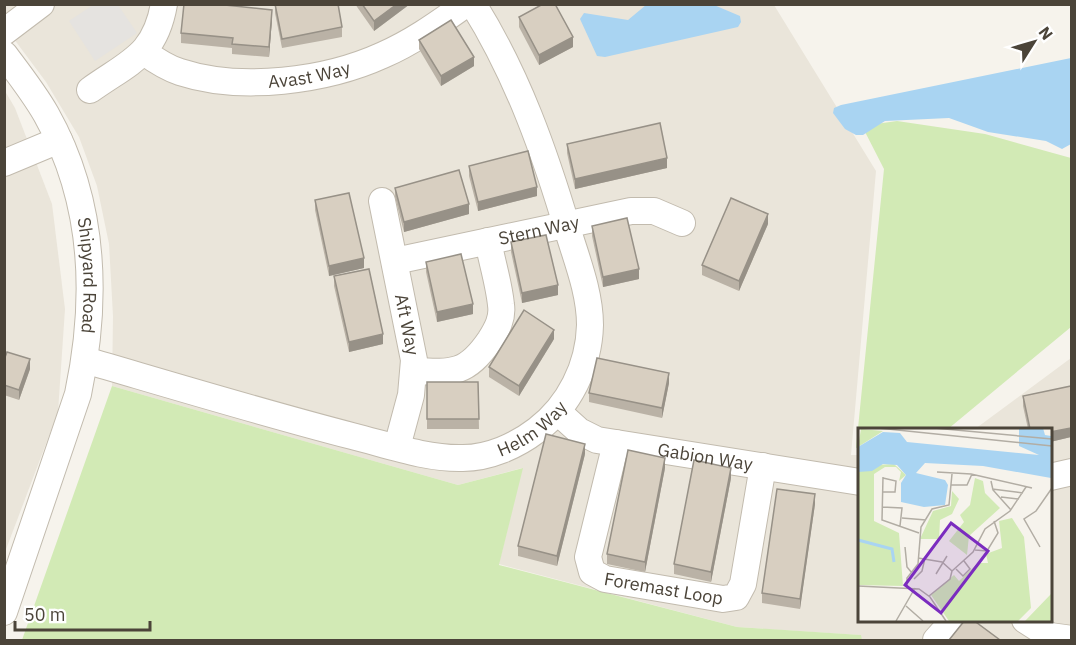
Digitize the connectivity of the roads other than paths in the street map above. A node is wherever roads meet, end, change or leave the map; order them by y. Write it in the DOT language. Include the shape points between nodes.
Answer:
graph roads {
  1 [pos="41,4"];
  2 [pos="164,4"];
  3 [pos="466,4"];
  4 [pos="473,4"];
  5 [pos="4,32"];
  6 [pos="144,52"];
  7 [pos="4,54"];
  8 [pos="90,90"];
  9 [pos="59,140"];
  10 [pos="4,163"];
  11 [pos="382,201"];
  12 [pos="682,223"];
  13 [pos="567,225"];
  14 [pos="488,241"];
  15 [pos="395,261"];
  16 [pos="85,360"];
  17 [pos="414,371"];
  18 [pos="558,412"];
  19 [pos="616,443"];
  20 [pos="397,447"];
  21 [pos="763,466"];
  22 [pos="1071,472"];
  23 [pos="1052,477"];
  24 [pos="858,482"];
  25 [pos="4,612"];
  26 [pos="1027,621"];
  27 [pos="1071,639"];
  1 -- 5 [label="street"];
  2 -- 6 [label="street" via="160,27"];
  3 -- 6 [label="street, Avast Way" via="382,56 304,79 253,82 181,73"];
  4 -- 13 [label="street, Helm Way" via="530,112"];
  6 -- 8 [label="street"];
  7 -- 9 [label="street, Shipyard Road" via="31,90"];
  9 -- 10 [label="street"];
  9 -- 16 [label="street, Shipyard Road" via="86,230 91,300"];
  11 -- 15 [label="street, Aft Way"];
  12 -- 13 [label="street, Stern Way" via="643,210"];
  13 -- 14 [label="street, Stern Way"];
  13 -- 18 [label="street, Helm Way" via="586,290 590,327 580,373"];
  14 -- 15 [label="street, Stern Way"];
  14 -- 17 [label="street" via="501,306 496,330 468,366 438,372"];
  15 -- 17 [label="street, Aft Way"];
  16 -- 20 [label="street, Helm Way"];
  16 -- 25 [label="street, Shipyard Road" via="70,423"];
  17 -- 20 [label="street, Aft Way"];
  18 -- 19 [label="street, Gabion Way" via="579,431 597,440"];
  18 -- 20 [label="street, Helm Way" via="527,437 489,454 465,459"];
  19 -- 21 [label="street, Gabion Way"];
  19 -- 21 [label="street, Foremast Loop" via="588,557 592,572 605,579 723,599 736,597 743,584"];
  21 -- 24 [label="street, Gabion Way"];
  22 -- 23 [label="street"];
  26 -- 27 [label="street" via="1050,636"];
}
